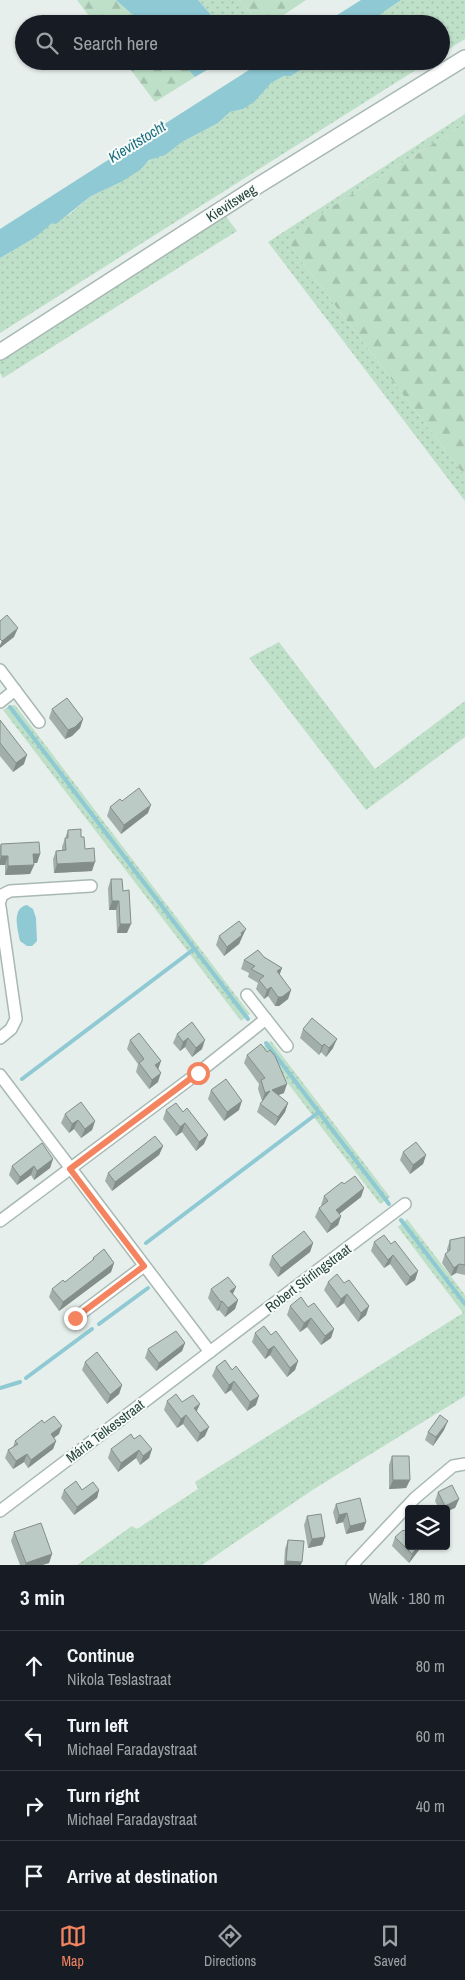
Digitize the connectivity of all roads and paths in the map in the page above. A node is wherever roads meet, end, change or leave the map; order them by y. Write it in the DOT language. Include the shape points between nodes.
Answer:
graph roads {
  1 [pos="465,58"];
  2 [pos="450,67"];
  3 [pos="446,70"];
  4 [pos="0,352"];
  5 [pos="0,670"];
  6 [pos="15,690"];
  7 [pos="0,702"];
  8 [pos="39,722"];
  9 [pos="90,886"];
  10 [pos="0,902"];
  11 [pos="0,907"];
  12 [pos="247,995"];
  13 [pos="266,1019"];
  14 [pos="0,1038"];
  15 [pos="287,1046"];
  16 [pos="0,1075"];
  17 [pos="70,1169"];
  18 [pos="405,1204"];
  19 [pos="0,1221"];
  20 [pos="144,1266"];
  21 [pos="75,1318"];
  22 [pos="210,1352"];
  23 [pos="465,1464"];
  24 [pos="0,1511"];
  25 [pos="352,1565"];
  1 -- 2 [label="street, Kievitsweg"];
  3 -- 4 [label="street, Kievitsweg" via="259,185"];
  5 -- 6 [label="street"];
  6 -- 7 [label="street"];
  6 -- 8 [label="street"];
  9 -- 10 [label="street" via="10,891 2,895"];
  11 -- 14 [label="street" via="16,1019 12,1029"];
  12 -- 13 [label="street"];
  13 -- 15 [label="street"];
  13 -- 17 [label="street"];
  16 -- 17 [label="street"];
  17 -- 19 [label="street"];
  17 -- 20 [label="street"];
  18 -- 22 [label="street, Robert Stirlingstraat"];
  20 -- 21 [label="street"];
  20 -- 22 [label="street"];
  22 -- 24 [label="street, Mária Telkesstraat"];
  23 -- 25 [label="street" via="453,1466 415,1498"];
}
